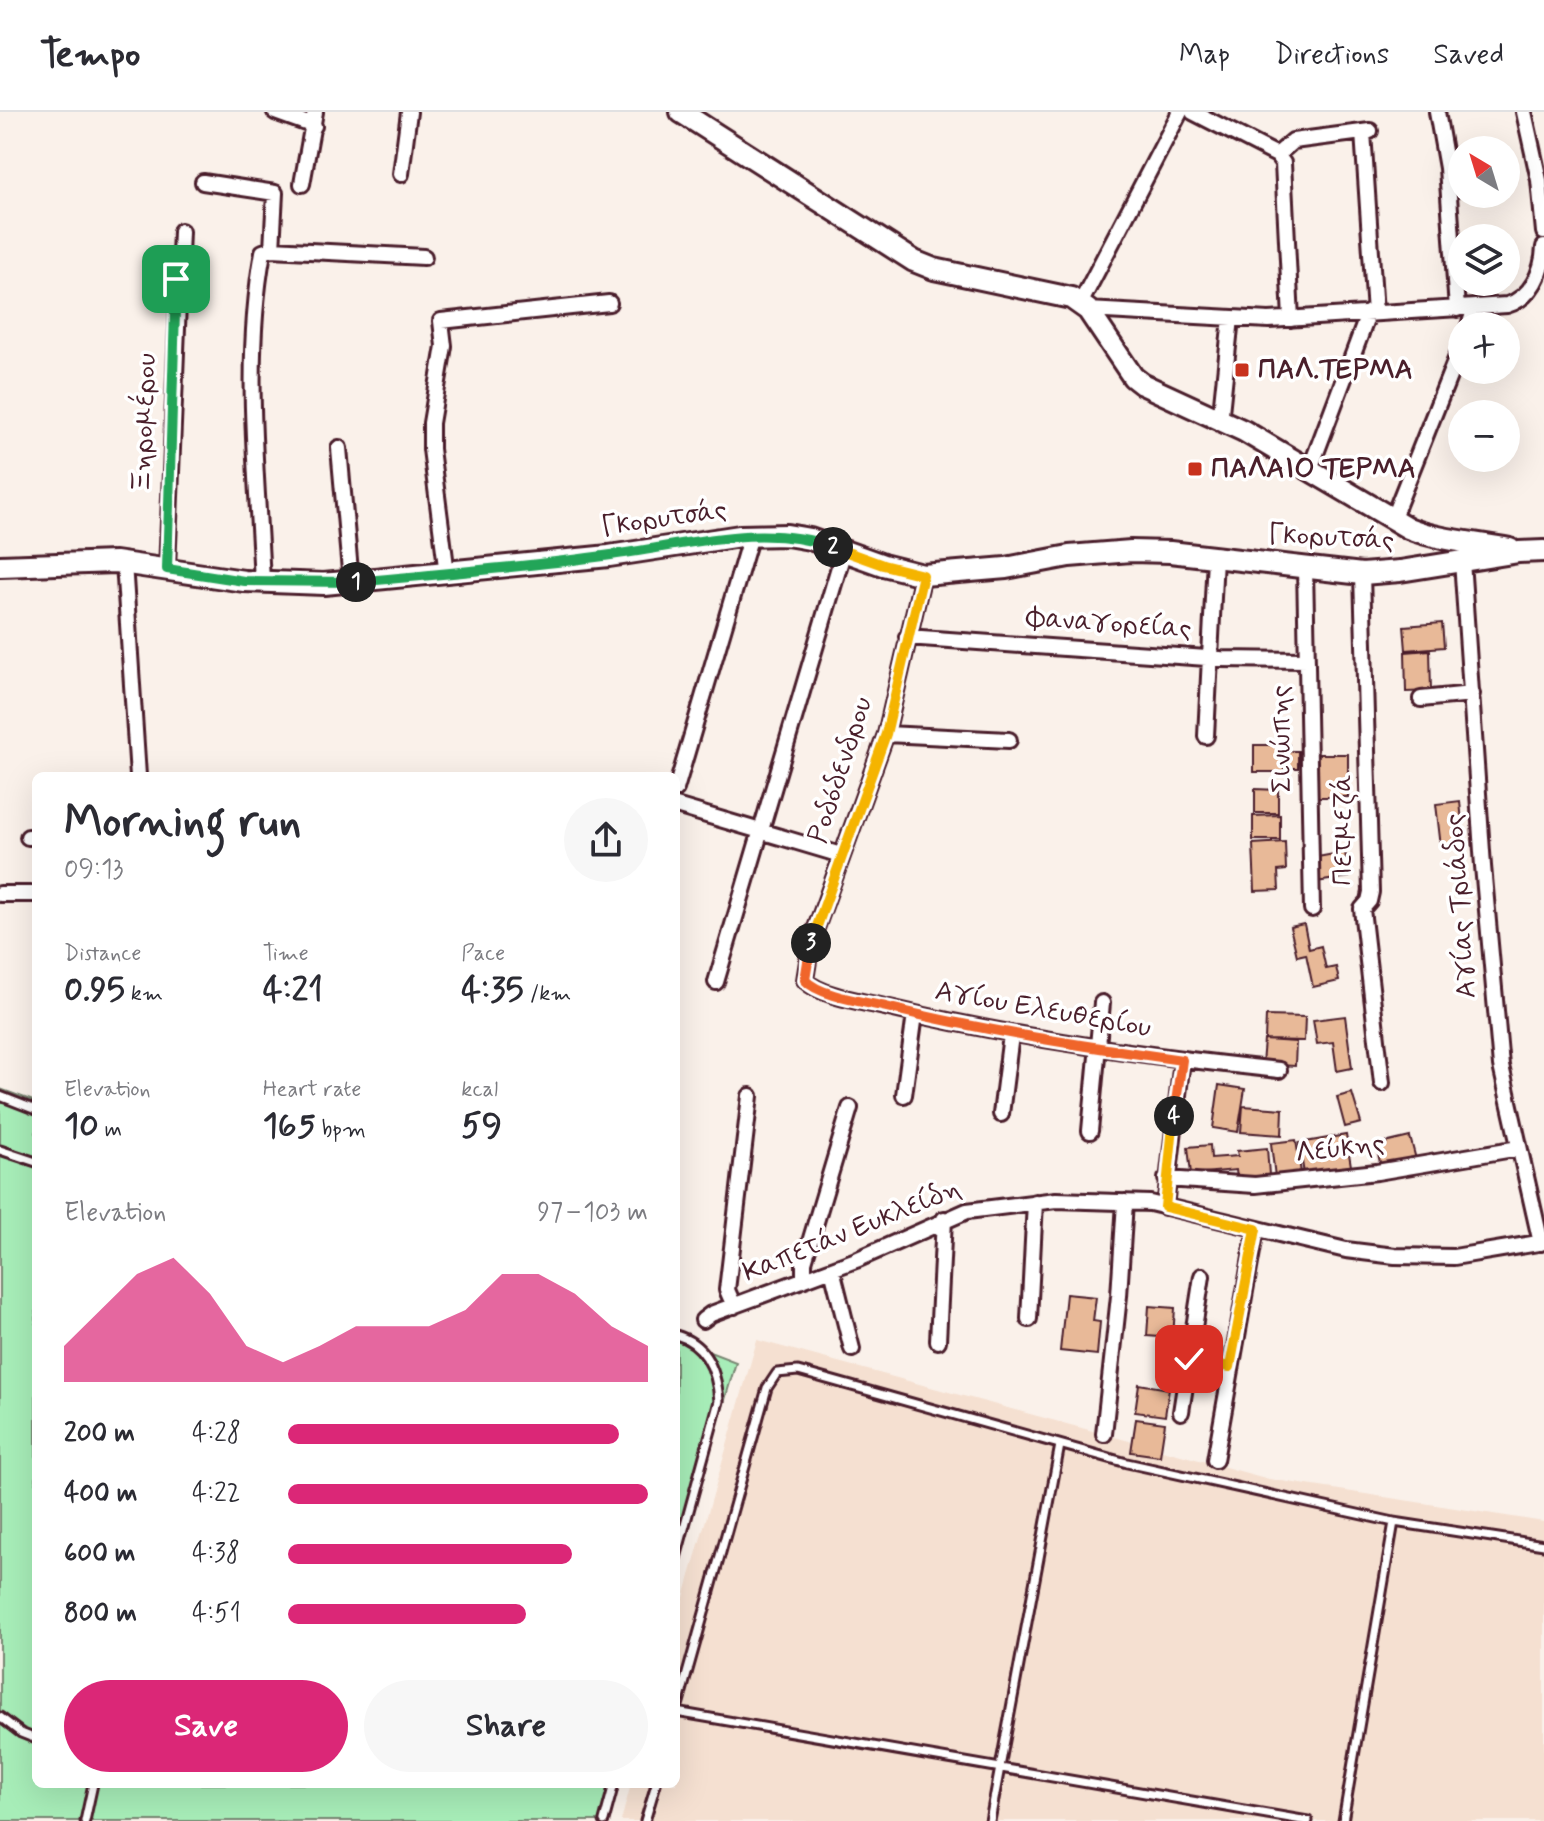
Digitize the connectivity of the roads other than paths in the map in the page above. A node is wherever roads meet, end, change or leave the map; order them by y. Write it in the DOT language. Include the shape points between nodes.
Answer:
graph roads {
  1 [pos="275,112"];
  2 [pos="409,112"];
  3 [pos="681,112"];
  4 [pos="1180,112"];
  5 [pos="1193,112"];
  6 [pos="1437,112"];
  7 [pos="1524,112"];
  8 [pos="315,119"];
  9 [pos="1277,155"];
  10 [pos="401,174"];
  11 [pos="203,182"];
  12 [pos="302,184"];
  13 [pos="181,231"];
  14 [pos="1544,232"];
  15 [pos="1544,247"];
  16 [pos="272,249"];
  17 [pos="424,257"];
  18 [pos="609,303"];
  19 [pos="1084,307"];
  20 [pos="1475,308"];
  21 [pos="1457,309"];
  22 [pos="1474,312"];
  23 [pos="1372,313"];
  24 [pos="1231,318"];
  25 [pos="1291,319"];
  26 [pos="1448,379"];
  27 [pos="1220,422"];
  28 [pos="339,448"];
  29 [pos="1310,469"];
  30 [pos="1392,520"];
  31 [pos="751,535"];
  32 [pos="844,550"];
  33 [pos="1544,551"];
  34 [pos="1519,552"];
  35 [pos="1215,558"];
  36 [pos="1462,561"];
  37 [pos="124,563"];
  38 [pos="0,566"];
  39 [pos="1305,568"];
  40 [pos="167,569"];
  41 [pos="447,574"];
  42 [pos="1362,574"];
  43 [pos="923,575"];
  44 [pos="262,582"];
  45 [pos="351,582"];
  46 [pos="907,637"];
  47 [pos="1212,658"];
  48 [pos="1307,660"];
  49 [pos="1472,694"];
  50 [pos="1421,699"];
  51 [pos="886,734"];
  52 [pos="1206,736"];
  53 [pos="1009,740"];
  54 [pos="138,772"];
  55 [pos="680,775"];
  56 [pos="680,807"];
  57 [pos="762,832"];
  58 [pos="841,855"];
  59 [pos="0,894"];
  60 [pos="32,894"];
  61 [pos="1312,909"];
  62 [pos="805,980"];
  63 [pos="716,982"];
  64 [pos="1102,1003"];
  65 [pos="915,1014"];
  66 [pos="1011,1035"];
  67 [pos="1098,1048"];
  68 [pos="1182,1060"];
  69 [pos="1279,1070"];
  70 [pos="1382,1083"];
  71 [pos="904,1095"];
  72 [pos="0,1096"];
  73 [pos="750,1096"];
  74 [pos="32,1108"];
  75 [pos="850,1108"];
  76 [pos="1001,1114"];
  77 [pos="1090,1131"];
  78 [pos="1519,1148"];
  79 [pos="0,1150"];
  80 [pos="32,1161"];
  81 [pos="1166,1179"];
  82 [pos="1035,1202"];
  83 [pos="1125,1202"];
  84 [pos="1165,1207"];
  85 [pos="944,1219"];
  86 [pos="1256,1229"];
  87 [pos="1542,1242"];
  88 [pos="832,1269"];
  89 [pos="1202,1276"];
  90 [pos="804,1279"];
  91 [pos="734,1306"];
  92 [pos="1029,1319"];
  93 [pos="703,1320"];
  94 [pos="680,1336"];
  95 [pos="938,1341"];
  96 [pos="852,1349"];
  97 [pos="1189,1359"];
  98 [pos="1230,1367"];
  99 [pos="1181,1412"];
  100 [pos="1104,1434"];
  101 [pos="1060,1445"];
  102 [pos="1215,1460"];
  103 [pos="1394,1522"];
  104 [pos="680,1543"];
  105 [pos="1544,1545"];
  106 [pos="680,1698"];
  107 [pos="680,1713"];
  108 [pos="0,1717"];
  109 [pos="32,1737"];
  110 [pos="1000,1768"];
  111 [pos="92,1788"];
  112 [pos="613,1788"];
  113 [pos="655,1788"];
  114 [pos="85,1821"];
  115 [pos="604,1821"];
  116 [pos="645,1821"];
  117 [pos="990,1821"];
  118 [pos="1308,1821"];
  119 [pos="1343,1821"];
  1 -- 8 [label="street"];
  2 -- 10 [label="street"];
  3 -- 19 [label="street" via="914,261 1046,291"];
  4 -- 19 [label="street"];
  5 -- 9 [label="street"];
  6 -- 21 [label="street" via="1447,168"];
  7 -- 14 [label="street"];
  8 -- 12 [label="street"];
  9 -- 23 [label="street" via="1293,141 1367,131"];
  9 -- 25 [label="street" via="1283,163"];
  11 -- 16 [label="street" via="275,193"];
  13 -- 40 [label="street, Ξηρομέρου"];
  15 -- 20 [label="street" via="1537,276 1518,302"];
  16 -- 17 [label="street"];
  16 -- 44 [label="street" via="263,252 250,365"];
  18 -- 41 [label="street" via="441,321 444,346 431,449"];
  19 -- 24 [label="street"];
  19 -- 27 [label="street" via="1142,384"];
  20 -- 21 [label="street"];
  20 -- 22 [label="street"];
  21 -- 23 [label="street"];
  23 -- 25 [label="street"];
  23 -- 29 [label="street"];
  24 -- 25 [label="street"];
  24 -- 27 [label="street"];
  26 -- 30 [label="street"];
  27 -- 29 [label="street"];
  28 -- 45 [label="street"];
  29 -- 30 [label="street"];
  30 -- 34 [label="street" via="1431,537"];
  31 -- 32 [label="street, Γκορυτσάς" via="787,535"];
  31 -- 41 [label="street, Γκορυτσάς"];
  31 -- 55 [label="street"];
  32 -- 43 [label="street, Γκορυτσάς"];
  32 -- 57 [label="street"];
  33 -- 34 [label="street"];
  34 -- 36 [label="street, Γκορυτσάς"];
  35 -- 39 [label="street, Γκορυτσάς"];
  35 -- 43 [label="street, Γκορυτσάς" via="1170,552 1093,553"];
  35 -- 47 [label="street"];
  36 -- 42 [label="street, Γκορυτσάς"];
  36 -- 49 [label="street, Αγίας Τριάδος"];
  37 -- 38 [label="street, Γκορυτσάς"];
  37 -- 40 [label="street, Γκορυτσάς"];
  37 -- 54 [label="street"];
  39 -- 42 [label="street, Γκορυτσάς"];
  39 -- 48 [label="street, Σινώπης"];
  40 -- 44 [label="street, Γκορυτσάς"];
  41 -- 45 [label="street, Γκορυτσάς"];
  42 -- 70 [label="street, Πετμεζά" via="1371,892 1362,909"];
  43 -- 46 [label="street, Ροδόδενδρου"];
  44 -- 45 [label="street, Γκορυτσάς"];
  46 -- 47 [label="street, Φαναγορείας"];
  46 -- 51 [label="street, Ροδόδενδρου"];
  47 -- 48 [label="street, Φαναγορείας"];
  47 -- 52 [label="street"];
  48 -- 61 [label="street, Σινώπης"];
  49 -- 50 [label="street"];
  49 -- 78 [label="street, Αγίας Τριάδος" via="1501,1066"];
  51 -- 53 [label="street"];
  51 -- 58 [label="street, Ροδόδενδρου"];
  56 -- 57 [label="street"];
  57 -- 58 [label="street"];
  57 -- 63 [label="street"];
  58 -- 62 [label="street, Ροδόδενδρου" via="811,942"];
  59 -- 60 [label="street"];
  62 -- 65 [label="street, Αγίου Ελευθερίου" via="839,996"];
  64 -- 67 [label="street"];
  65 -- 66 [label="street, Αγίου Ελευθερίου"];
  65 -- 71 [label="street"];
  66 -- 67 [label="street, Αγίου Ελευθερίου"];
  66 -- 76 [label="street"];
  67 -- 68 [label="street, Αγίου Ελευθερίου"];
  67 -- 77 [label="street"];
  68 -- 69 [label="street, Αγίου Ελευθερίου"];
  68 -- 81 [label="street"];
  72 -- 74 [label="lane"];
  73 -- 91 [label="street" via="727,1290"];
  75 -- 90 [label="street" via="804,1262"];
  78 -- 81 [label="street, Λεύκης" via="1377,1172 1255,1185"];
  78 -- 87 [label="street, Αγίας Τριάδος"];
  79 -- 80 [label="lane"];
  81 -- 84 [label="street"];
  82 -- 83 [label="street, Καπετάν Ευκλείδη"];
  82 -- 85 [label="street, Καπετάν Ευκλείδη" via="991,1206"];
  82 -- 92 [label="street"];
  83 -- 84 [label="street, Καπετάν Ευκλείδη"];
  83 -- 100 [label="street"];
  84 -- 86 [label="street, Καπετάν Ευκλείδη"];
  85 -- 88 [label="street, Καπετάν Ευκλείδη"];
  85 -- 95 [label="street"];
  86 -- 87 [label="street, Καπετάν Ευκλείδη" via="1346,1250 1431,1258"];
  86 -- 98 [label="street"];
  88 -- 90 [label="street, Καπετάν Ευκλείδη"];
  88 -- 96 [label="street"];
  89 -- 97 [label="street"];
  90 -- 91 [label="street, Καπετάν Ευκλείδη"];
  91 -- 93 [label="street, Καπετάν Ευκλείδη"];
  94 -- 104 [label="lane" via="711,1363 719,1401"];
  97 -- 98 [label="street"];
  97 -- 99 [label="street"];
  98 -- 102 [label="street"];
  101 -- 103 [label="lane"];
  101 -- 106 [label="lane" via="798,1371 777,1373 767,1388"];
  101 -- 110 [label="lane"];
  103 -- 105 [label="lane"];
  103 -- 119 [label="lane"];
  107 -- 110 [label="lane"];
  108 -- 109 [label="lane"];
  110 -- 117 [label="lane"];
  110 -- 118 [label="lane"];
  111 -- 114 [label="lane"];
  112 -- 115 [label="lane"];
  113 -- 116 [label="lane"];
}
